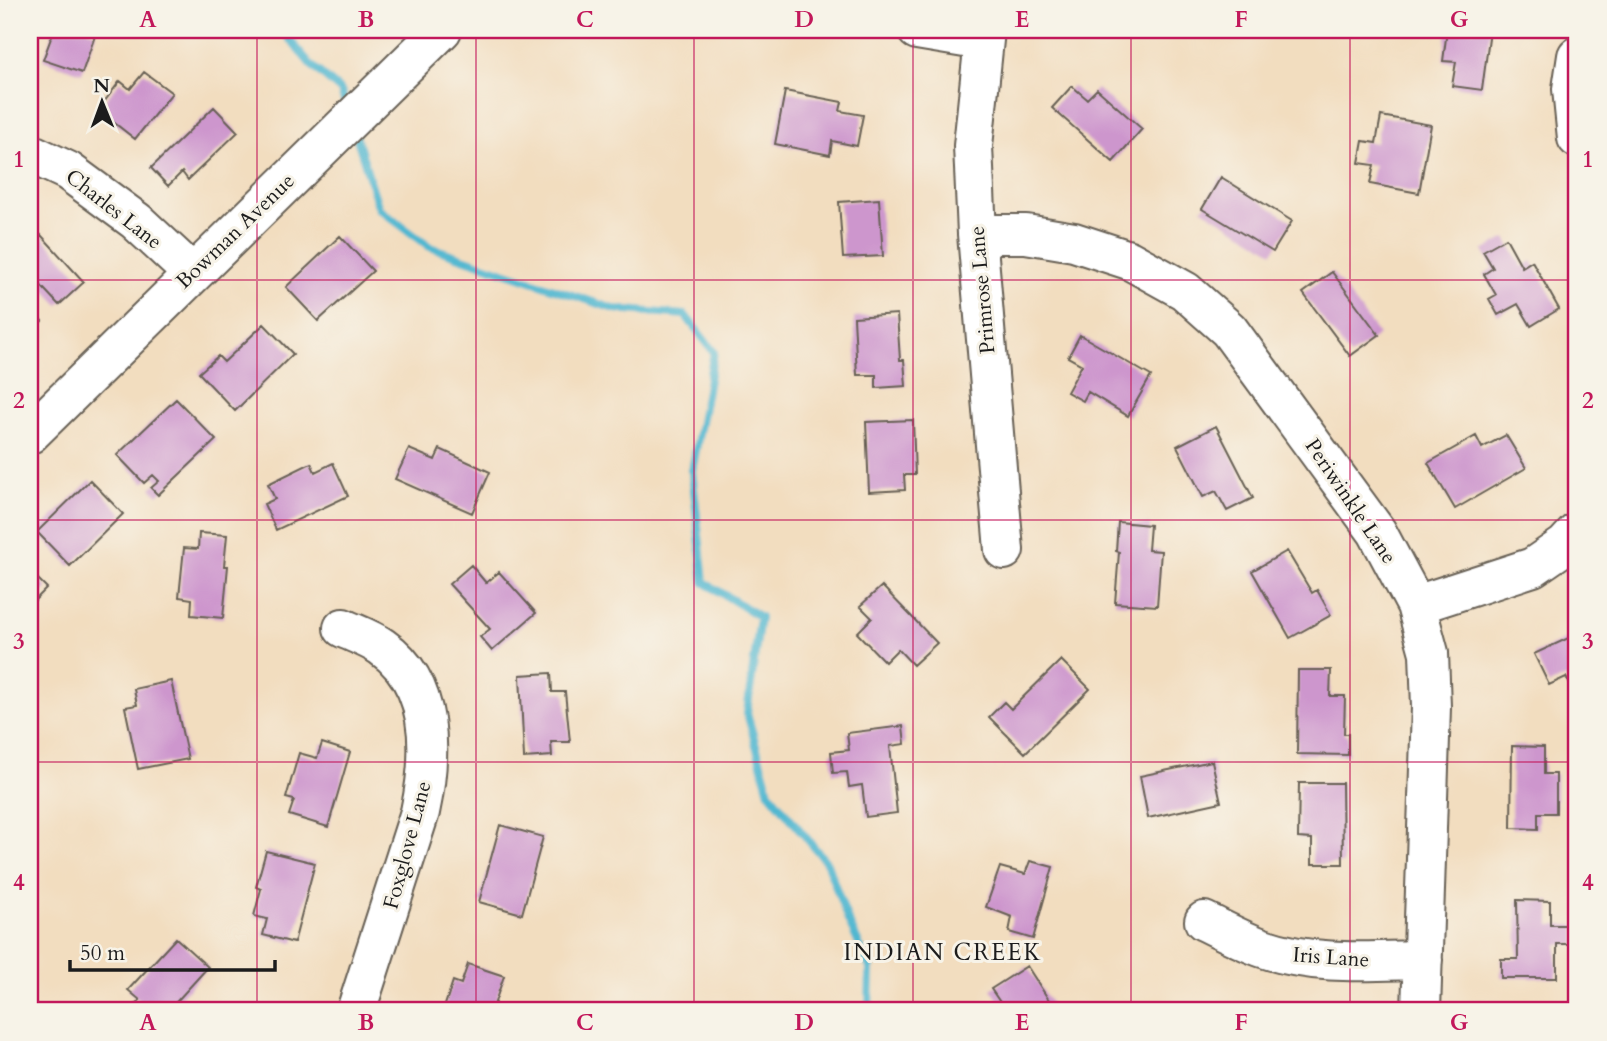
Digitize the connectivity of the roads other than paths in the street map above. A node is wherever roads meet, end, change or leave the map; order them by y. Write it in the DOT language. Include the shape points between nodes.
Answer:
graph roads {
  1 [pos="442,30"];
  2 [pos="917,30"];
  3 [pos="984,35"];
  4 [pos="1577,56"];
  5 [pos="1577,138"];
  6 [pos="30,153"];
  7 [pos="977,234"];
  8 [pos="192,273"];
  9 [pos="30,434"];
  10 [pos="1577,532"];
  11 [pos="1004,550"];
  12 [pos="1416,605"];
  13 [pos="343,628"];
  14 [pos="1204,921"];
  15 [pos="1423,960"];
  16 [pos="356,1011"];
  17 [pos="1421,1011"];
  1 -- 8 [label="street, Bowman Avenue"];
  2 -- 3 [label="street"];
  3 -- 7 [label="street, Primrose Lane" via="973,146"];
  4 -- 5 [label="street" via="1572,89"];
  6 -- 8 [label="street, Charles Lane" via="68,171 136,221"];
  7 -- 11 [label="street, Primrose Lane"];
  7 -- 12 [label="street, Periwinkle Lane" via="1026,234 1074,242 1129,260 1185,291 1229,330 1377,532"];
  8 -- 9 [label="street, Bowman Avenue"];
  10 -- 12 [label="street" via="1533,567"];
  12 -- 15 [label="street, Periwinkle Lane" via="1429,653 1431,708"];
  13 -- 16 [label="street, Foxglove Lane" via="381,646 408,673 428,740 420,812"];
  14 -- 15 [label="street, Iris Lane" via="1262,948 1298,957"];
  15 -- 17 [label="street, Periwinkle Lane"];
}
